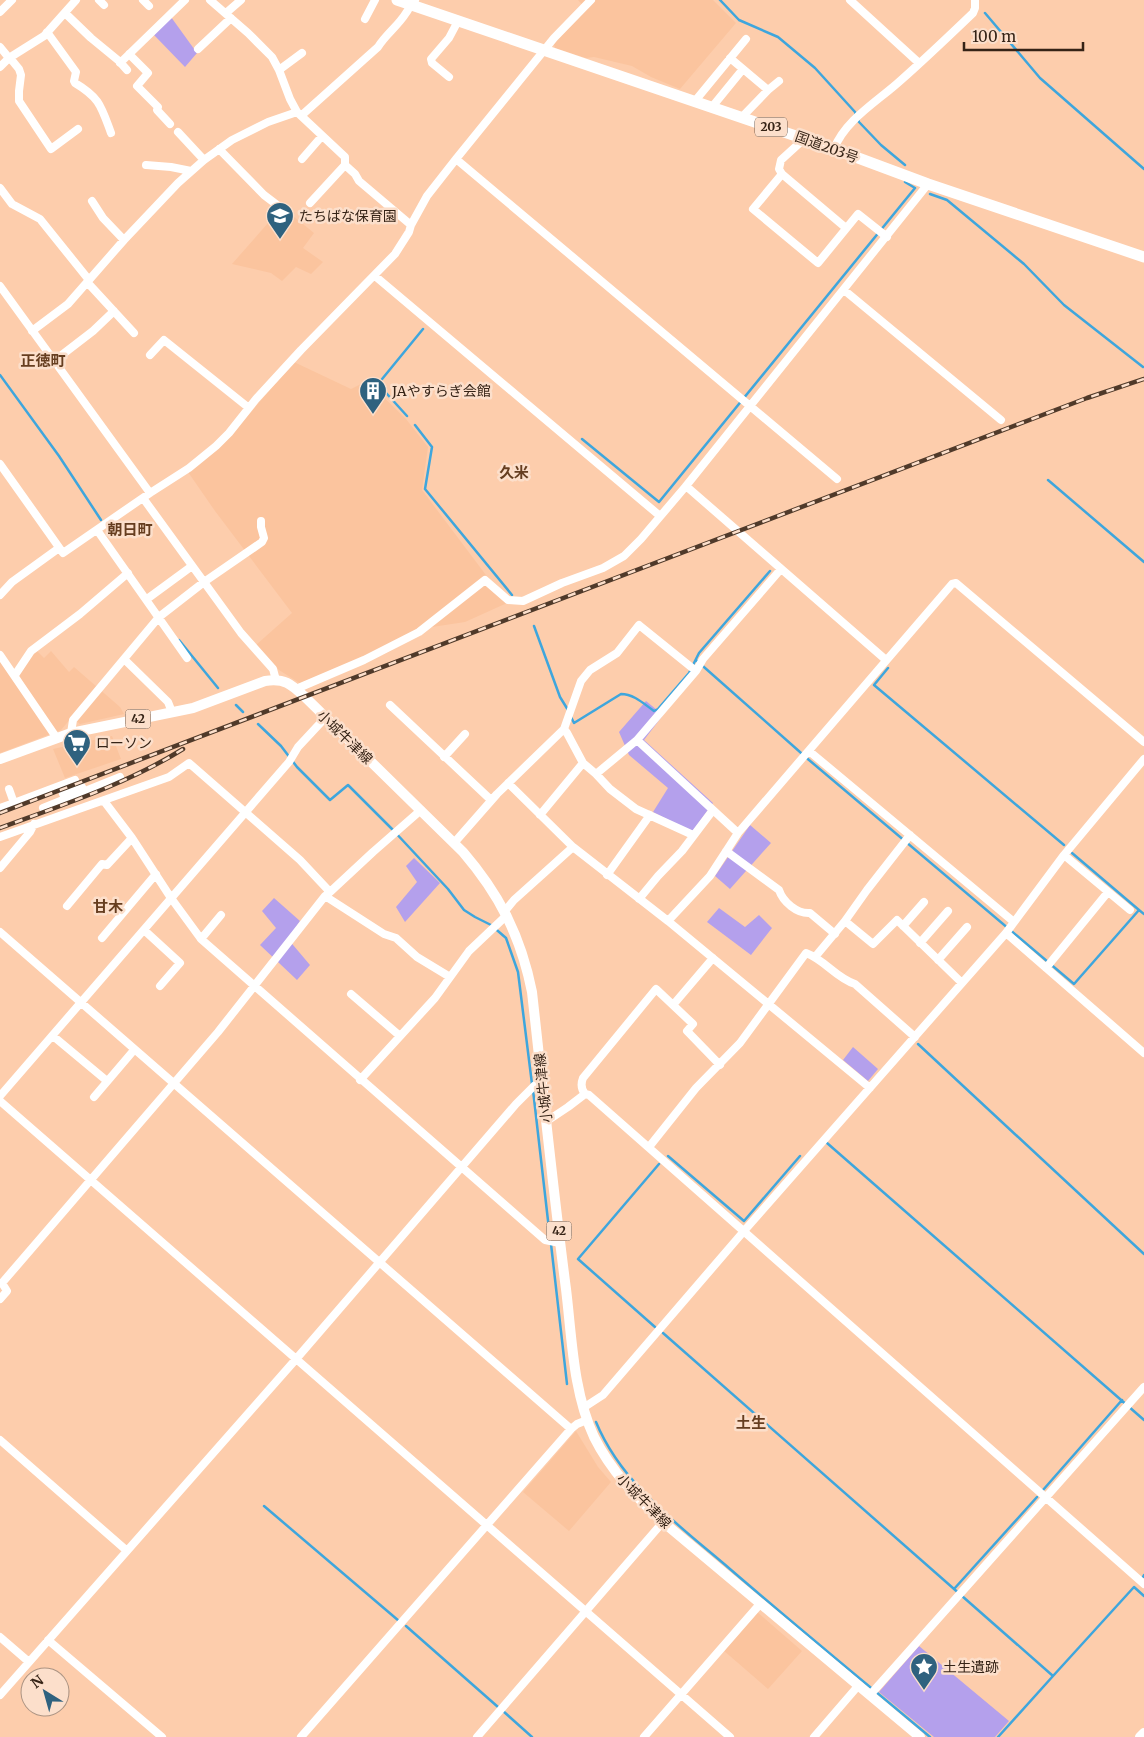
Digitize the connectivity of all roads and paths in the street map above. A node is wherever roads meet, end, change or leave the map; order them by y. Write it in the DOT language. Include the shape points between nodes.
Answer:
graph roads {
  1 [pos="12,0"];
  2 [pos="76,0"];
  3 [pos="185,0"];
  4 [pos="210,0"];
  5 [pos="241,0"];
  6 [pos="374,0"];
  7 [pos="397,0"];
  8 [pos="590,0"];
  9 [pos="850,0"];
  10 [pos="975,0"];
  11 [pos="412,2"];
  12 [pos="0,12"];
  13 [pos="65,13"];
  14 [pos="228,15"];
  15 [pos="365,19"];
  16 [pos="458,21"];
  17 [pos="47,32"];
  18 [pos="746,39"];
  19 [pos="0,47"];
  20 [pos="198,50"];
  21 [pos="544,50"];
  22 [pos="302,52"];
  23 [pos="129,54"];
  24 [pos="10,58"];
  25 [pos="730,58"];
  26 [pos="120,63"];
  27 [pos="919,63"];
  28 [pos="0,67"];
  29 [pos="743,69"];
  30 [pos="127,70"];
  31 [pos="279,70"];
  32 [pos="449,77"];
  33 [pos="779,81"];
  34 [pos="768,90"];
  35 [pos="695,101"];
  36 [pos="712,107"];
  37 [pos="299,113"];
  38 [pos="742,117"];
  39 [pos="170,124"];
  40 [pos="78,129"];
  41 [pos="111,132"];
  42 [pos="178,132"];
  43 [pos="322,136"];
  44 [pos="804,139"];
  45 [pos="219,149"];
  46 [pos="834,149"];
  47 [pos="302,159"];
  48 [pos="456,159"];
  49 [pos="204,160"];
  50 [pos="146,165"];
  51 [pos="345,165"];
  52 [pos="191,171"];
  53 [pos="782,174"];
  54 [pos="928,184"];
  55 [pos="0,189"];
  56 [pos="92,200"];
  57 [pos="310,203"];
  58 [pos="288,214"];
  59 [pos="411,225"];
  60 [pos="846,228"];
  61 [pos="887,237"];
  62 [pos="124,240"];
  63 [pos="1144,257"];
  64 [pos="375,276"];
  65 [pos="88,281"];
  66 [pos="0,287"];
  67 [pos="844,290"];
  68 [pos="114,311"];
  69 [pos="32,331"];
  70 [pos="134,333"];
  71 [pos="150,355"];
  72 [pos="54,361"];
  73 [pos="751,406"];
  74 [pos="250,408"];
  75 [pos="1001,420"];
  76 [pos="0,464"];
  77 [pos="837,479"];
  78 [pos="686,486"];
  79 [pos="150,493"];
  80 [pos="143,498"];
  81 [pos="660,516"];
  82 [pos="261,521"];
  83 [pos="97,530"];
  84 [pos="59,548"];
  85 [pos="192,566"];
  86 [pos="781,569"];
  87 [pos="128,573"];
  88 [pos="204,582"];
  89 [pos="0,595"];
  90 [pos="146,599"];
  91 [pos="161,615"];
  92 [pos="0,655"];
  93 [pos="188,658"];
  94 [pos="124,659"];
  95 [pos="886,660"];
  96 [pos="696,671"];
  97 [pos="15,675"];
  98 [pos="276,680"];
  99 [pos="296,689"];
  100 [pos="390,705"];
  101 [pos="172,712"];
  102 [pos="325,718"];
  103 [pos="564,729"];
  104 [pos="71,732"];
  105 [pos="465,734"];
  106 [pos="56,737"];
  107 [pos="637,740"];
  108 [pos="1144,742"];
  109 [pos="809,751"];
  110 [pos="444,757"];
  111 [pos="0,759"];
  112 [pos="1144,759"];
  113 [pos="583,763"];
  114 [pos="596,774"];
  115 [pos="120,777"];
  116 [pos="508,783"];
  117 [pos="9,789"];
  118 [pos="82,790"];
  119 [pos="492,800"];
  120 [pos="104,801"];
  121 [pos="14,802"];
  122 [pos="0,808"];
  123 [pos="43,808"];
  124 [pos="421,810"];
  125 [pos="713,810"];
  126 [pos="246,812"];
  127 [pos="540,815"];
  128 [pos="650,815"];
  129 [pos="34,824"];
  130 [pos="738,832"];
  131 [pos="910,835"];
  132 [pos="693,836"];
  133 [pos="0,837"];
  134 [pos="132,838"];
  135 [pos="454,842"];
  136 [pos="573,847"];
  137 [pos="726,851"];
  138 [pos="1064,855"];
  139 [pos="0,868"];
  140 [pos="156,874"];
  141 [pos="607,875"];
  142 [pos="1108,892"];
  143 [pos="327,894"];
  144 [pos="170,898"];
  145 [pos="639,899"];
  146 [pos="924,902"];
  147 [pos="67,906"];
  148 [pos="1130,910"];
  149 [pos="948,911"];
  150 [pos="506,913"];
  151 [pos="222,915"];
  152 [pos="668,921"];
  153 [pos="845,921"];
  154 [pos="1014,922"];
  155 [pos="903,926"];
  156 [pos="967,927"];
  157 [pos="144,930"];
  158 [pos="0,932"];
  159 [pos="835,934"];
  160 [pos="1006,934"];
  161 [pos="102,938"];
  162 [pos="201,939"];
  163 [pos="920,943"];
  164 [pos="815,956"];
  165 [pos="712,958"];
  166 [pos="938,960"];
  167 [pos="1046,968"];
  168 [pos="450,977"];
  169 [pos="962,984"];
  170 [pos="160,986"];
  171 [pos="254,987"];
  172 [pos="352,994"];
  173 [pos="82,1002"];
  174 [pos="769,1004"];
  175 [pos="673,1005"];
  176 [pos="53,1036"];
  177 [pos="400,1036"];
  178 [pos="915,1037"];
  179 [pos="134,1050"];
  180 [pos="1144,1053"];
  181 [pos="720,1065"];
  182 [pos="360,1080"];
  183 [pos="107,1081"];
  184 [pos="174,1084"];
  185 [pos="535,1086"];
  186 [pos="870,1088"];
  187 [pos="585,1094"];
  188 [pos="0,1096"];
  189 [pos="94,1097"];
  190 [pos="0,1101"];
  191 [pos="546,1121"];
  192 [pos="649,1147"];
  193 [pos="462,1167"];
  194 [pos="91,1179"];
  195 [pos="744,1231"];
  196 [pos="554,1242"];
  197 [pos="380,1262"];
  198 [pos="0,1299"];
  199 [pos="297,1358"];
  200 [pos="1144,1387"];
  201 [pos="583,1408"];
  202 [pos="587,1420"];
  203 [pos="571,1429"];
  204 [pos="0,1440"];
  205 [pos="1046,1498"];
  206 [pos="663,1522"];
  207 [pos="488,1525"];
  208 [pos="126,1550"];
  209 [pos="1144,1584"];
  210 [pos="760,1604"];
  211 [pos="587,1612"];
  212 [pos="0,1637"];
  213 [pos="48,1640"];
  214 [pos="29,1662"];
  215 [pos="858,1686"];
  216 [pos="873,1692"];
  217 [pos="0,1695"];
  218 [pos="681,1695"];
  219 [pos="1144,1733"];
  220 [pos="162,1737"];
  221 [pos="301,1737"];
  222 [pos="477,1737"];
  223 [pos="644,1737"];
  224 [pos="730,1737"];
  225 [pos="814,1737"];
  226 [pos="920,1737"];
  227 [pos="1140,1737"];
  1 -- 12 [label="street"];
  2 -- 13 [label="street"];
  3 -- 23 [label="street"];
  4 -- 14 [label="street"];
  5 -- 14 [label="street"];
  6 -- 15 [label="street"];
  7 -- 11 [label="highway, 国道203号 / 203"];
  8 -- 21 [label="street"];
  9 -- 27 [label="street"];
  10 -- 27 [label="street" via="973,13"];
  11 -- 16 [label="highway, 国道203号 / 203"];
  11 -- 37 [label="street" via="378,47"];
  13 -- 17 [label="street"];
  13 -- 26 [label="street"];
  14 -- 20 [label="street"];
  14 -- 31 [label="street" via="272,57"];
  16 -- 21 [label="highway, 国道203号 / 203"];
  16 -- 32 [label="street" via="450,38 432,58 432,64"];
  17 -- 24 [label="street"];
  17 -- 41 [label="street" via="76,72 75,84 98,100"];
  18 -- 25 [label="street"];
  19 -- 24 [label="street"];
  21 -- 35 [label="highway, 国道203号 / 203"];
  21 -- 48 [label="street"];
  22 -- 31 [label="street"];
  23 -- 26 [label="street"];
  23 -- 39 [label="street" via="148,73 137,86"];
  24 -- 28 [label="street"];
  24 -- 40 [label="street" via="21,75 19,101 51,149"];
  25 -- 29 [label="street"];
  25 -- 35 [label="street"];
  26 -- 30 [label="street"];
  27 -- 46 [label="street" via="857,117 837,140"];
  29 -- 34 [label="street"];
  29 -- 36 [label="street"];
  31 -- 37 [label="street"];
  33 -- 34 [label="street"];
  34 -- 38 [label="street"];
  35 -- 36 [label="highway, 国道203号 / 203"];
  36 -- 38 [label="highway, 国道203号 / 203"];
  37 -- 43 [label="street"];
  37 -- 45 [label="street" via="268,122"];
  38 -- 44 [label="highway, 国道203号 / 203"];
  42 -- 49 [label="street"];
  43 -- 47 [label="street"];
  43 -- 51 [label="street" via="345,157"];
  44 -- 46 [label="highway, 国道203号 / 203"];
  44 -- 53 [label="street" via="781,160 779,169"];
  45 -- 49 [label="street"];
  45 -- 58 [label="street"];
  46 -- 54 [label="highway, 国道203号 / 203"];
  48 -- 59 [label="street" via="427,196"];
  48 -- 73 [label="street"];
  49 -- 52 [label="street"];
  50 -- 52 [label="street"];
  51 -- 57 [label="street"];
  51 -- 59 [label="street"];
  52 -- 62 [label="street"];
  53 -- 60 [label="street"];
  53 -- 60 [label="street" via="753,209 818,263"];
  54 -- 61 [label="street"];
  54 -- 63 [label="highway, 国道203号 / 203"];
  55 -- 65 [label="street" via="12,204 40,219"];
  56 -- 62 [label="street" via="103,218"];
  59 -- 64 [label="street" via="395,254"];
  60 -- 61 [label="street" via="858,214"];
  61 -- 67 [label="street"];
  62 -- 65 [label="street"];
  64 -- 74 [label="street"];
  64 -- 81 [label="street"];
  65 -- 68 [label="street"];
  65 -- 69 [label="street" via="68,304"];
  66 -- 69 [label="street"];
  67 -- 73 [label="street"];
  67 -- 75 [label="street"];
  68 -- 70 [label="street"];
  68 -- 72 [label="street"];
  69 -- 72 [label="street"];
  71 -- 74 [label="street" via="164,340"];
  72 -- 79 [label="street"];
  73 -- 77 [label="street"];
  73 -- 78 [label="street"];
  74 -- 79 [label="street" via="216,446"];
  76 -- 84 [label="street"];
  78 -- 81 [label="street"];
  78 -- 86 [label="street"];
  79 -- 80 [label="street"];
  80 -- 83 [label="street"];
  80 -- 85 [label="street"];
  81 -- 99 [label="street" via="624,556 602,568 523,601 508,600 485,580 419,632"];
  82 -- 88 [label="street" via="262,542"];
  83 -- 84 [label="street" via="64,553"];
  83 -- 87 [label="street"];
  84 -- 89 [label="street" via="12,582"];
  85 -- 88 [label="street"];
  85 -- 90 [label="street"];
  86 -- 95 [label="street"];
  86 -- 96 [label="street"];
  87 -- 90 [label="street"];
  87 -- 97 [label="street" via="31,651"];
  88 -- 91 [label="street"];
  88 -- 98 [label="street" via="273,669"];
  90 -- 91 [label="street"];
  91 -- 93 [label="street"];
  91 -- 94 [label="street"];
  92 -- 97 [label="street"];
  94 -- 101 [label="street" via="168,702"];
  94 -- 104 [label="street" via="73,720"];
  95 -- 108 [label="street" via="956,583"];
  95 -- 109 [label="street"];
  96 -- 103 [label="street" via="639,625 616,654 590,670 581,681"];
  96 -- 107 [label="street"];
  97 -- 106 [label="street"];
  98 -- 99 [label="main road, 小城牛津線 / 42"];
  98 -- 101 [label="main road, 42"];
  99 -- 102 [label="main road, 小城牛津線 / 42"];
  100 -- 110 [label="street"];
  101 -- 104 [label="main road, 42"];
  102 -- 124 [label="main road, 小城牛津線 / 42"];
  102 -- 126 [label="street"];
  103 -- 113 [label="street"];
  103 -- 116 [label="street"];
  104 -- 106 [label="main road, 42"];
  105 -- 110 [label="street"];
  106 -- 111 [label="main road, 42"];
  107 -- 114 [label="street"];
  107 -- 125 [label="street"];
  109 -- 130 [label="street"];
  109 -- 131 [label="street"];
  110 -- 119 [label="street"];
  112 -- 138 [label="street"];
  113 -- 114 [label="street"];
  113 -- 127 [label="street"];
  114 -- 128 [label="street" via="610,790"];
  115 -- 118 [label="street"];
  116 -- 119 [label="street"];
  116 -- 127 [label="street"];
  117 -- 121 [label="street"];
  118 -- 121 [label="street" via="77,779"];
  118 -- 123 [label="street"];
  119 -- 135 [label="street"];
  120 -- 126 [label="street" via="169,777 189,763"];
  120 -- 129 [label="street"];
  120 -- 134 [label="street"];
  121 -- 122 [label="street"];
  124 -- 135 [label="main road, 小城牛津線 / 42"];
  124 -- 143 [label="street"];
  125 -- 130 [label="street"];
  125 -- 132 [label="street"];
  126 -- 143 [label="street" via="300,860"];
  126 -- 144 [label="street"];
  127 -- 136 [label="street"];
  128 -- 132 [label="street"];
  128 -- 141 [label="street"];
  129 -- 133 [label="street"];
  129 -- 139 [label="street"];
  130 -- 137 [label="street"];
  131 -- 153 [label="street"];
  131 -- 154 [label="street"];
  132 -- 145 [label="street"];
  134 -- 140 [label="street"];
  134 -- 147 [label="street" via="107,865 102,864"];
  135 -- 150 [label="main road, 小城牛津線 / 42" via="480,871"];
  136 -- 141 [label="street"];
  136 -- 150 [label="street" via="514,900"];
  137 -- 152 [label="street" via="710,876"];
  137 -- 159 [label="street" via="779,890 782,899 803,914 810,913"];
  138 -- 142 [label="street"];
  138 -- 154 [label="street"];
  140 -- 144 [label="street"];
  140 -- 161 [label="street"];
  141 -- 145 [label="street"];
  142 -- 148 [label="street"];
  142 -- 167 [label="street"];
  143 -- 168 [label="street"];
  143 -- 171 [label="street"];
  144 -- 157 [label="street"];
  144 -- 162 [label="street"];
  145 -- 152 [label="street"];
  146 -- 155 [label="street"];
  149 -- 163 [label="street"];
  150 -- 168 [label="street" via="469,951"];
  150 -- 185 [label="main road, 小城牛津線 / 42" via="529,973"];
  151 -- 162 [label="street"];
  152 -- 165 [label="street"];
  153 -- 155 [label="street" via="872,944 897,920"];
  153 -- 159 [label="street"];
  154 -- 160 [label="street"];
  155 -- 163 [label="street"];
  156 -- 166 [label="street"];
  157 -- 170 [label="street" via="180,963"];
  157 -- 173 [label="street"];
  158 -- 173 [label="street"];
  159 -- 164 [label="street"];
  160 -- 167 [label="street"];
  160 -- 169 [label="street"];
  162 -- 171 [label="street"];
  163 -- 166 [label="street"];
  164 -- 174 [label="street" via="806,953"];
  164 -- 178 [label="street" via="846,981 856,984"];
  165 -- 174 [label="street"];
  165 -- 175 [label="street"];
  166 -- 169 [label="street"];
  167 -- 180 [label="street"];
  168 -- 177 [label="street"];
  169 -- 178 [label="street"];
  171 -- 182 [label="street"];
  171 -- 184 [label="street"];
  172 -- 177 [label="street"];
  173 -- 176 [label="street"];
  173 -- 179 [label="street"];
  174 -- 181 [label="street"];
  174 -- 186 [label="street"];
  175 -- 181 [label="street" via="693,1024 687,1031"];
  175 -- 187 [label="street" via="656,989 583,1078 581,1083"];
  176 -- 183 [label="street"];
  176 -- 188 [label="street"];
  177 -- 182 [label="street"];
  178 -- 186 [label="street"];
  179 -- 183 [label="street"];
  179 -- 184 [label="street"];
  181 -- 192 [label="street" via="696,1088"];
  182 -- 193 [label="street"];
  183 -- 189 [label="street"];
  184 -- 194 [label="street"];
  184 -- 197 [label="street"];
  185 -- 191 [label="main road, 小城牛津線 / 42"];
  185 -- 193 [label="street"];
  186 -- 195 [label="street"];
  187 -- 191 [label="street"];
  187 -- 192 [label="street"];
  190 -- 194 [label="street"];
  191 -- 196 [label="main road, 小城牛津線 / 42"];
  192 -- 195 [label="street"];
  193 -- 196 [label="street" via="545,1240"];
  193 -- 197 [label="street"];
  194 -- 198 [label="street" via="2,1283 7,1291"];
  194 -- 199 [label="street"];
  195 -- 201 [label="street" via="603,1395"];
  195 -- 205 [label="street"];
  196 -- 201 [label="main road, 小城牛津線 / 42"];
  197 -- 199 [label="street"];
  197 -- 203 [label="street"];
  199 -- 207 [label="street"];
  199 -- 208 [label="street"];
  200 -- 205 [label="street"];
  201 -- 202 [label="main road, 小城牛津線 / 42"];
  202 -- 203 [label="street"];
  202 -- 206 [label="main road, 小城牛津線 / 42" via="610,1465"];
  203 -- 207 [label="street"];
  204 -- 208 [label="street"];
  205 -- 209 [label="street"];
  205 -- 216 [label="street"];
  206 -- 210 [label="main road, 小城牛津線 / 42"];
  206 -- 211 [label="street"];
  207 -- 211 [label="street"];
  207 -- 221 [label="street"];
  208 -- 213 [label="street"];
  210 -- 215 [label="main road, 小城牛津線 / 42"];
  210 -- 218 [label="street"];
  211 -- 218 [label="street"];
  211 -- 222 [label="street"];
  212 -- 214 [label="street"];
  213 -- 214 [label="street"];
  213 -- 220 [label="street"];
  214 -- 217 [label="street"];
  215 -- 216 [label="main road, 小城牛津線 / 42"];
  215 -- 225 [label="street"];
  216 -- 226 [label="main road, 小城牛津線 / 42"];
  218 -- 223 [label="street"];
  218 -- 224 [label="street"];
  219 -- 227 [label="main road"];
}
